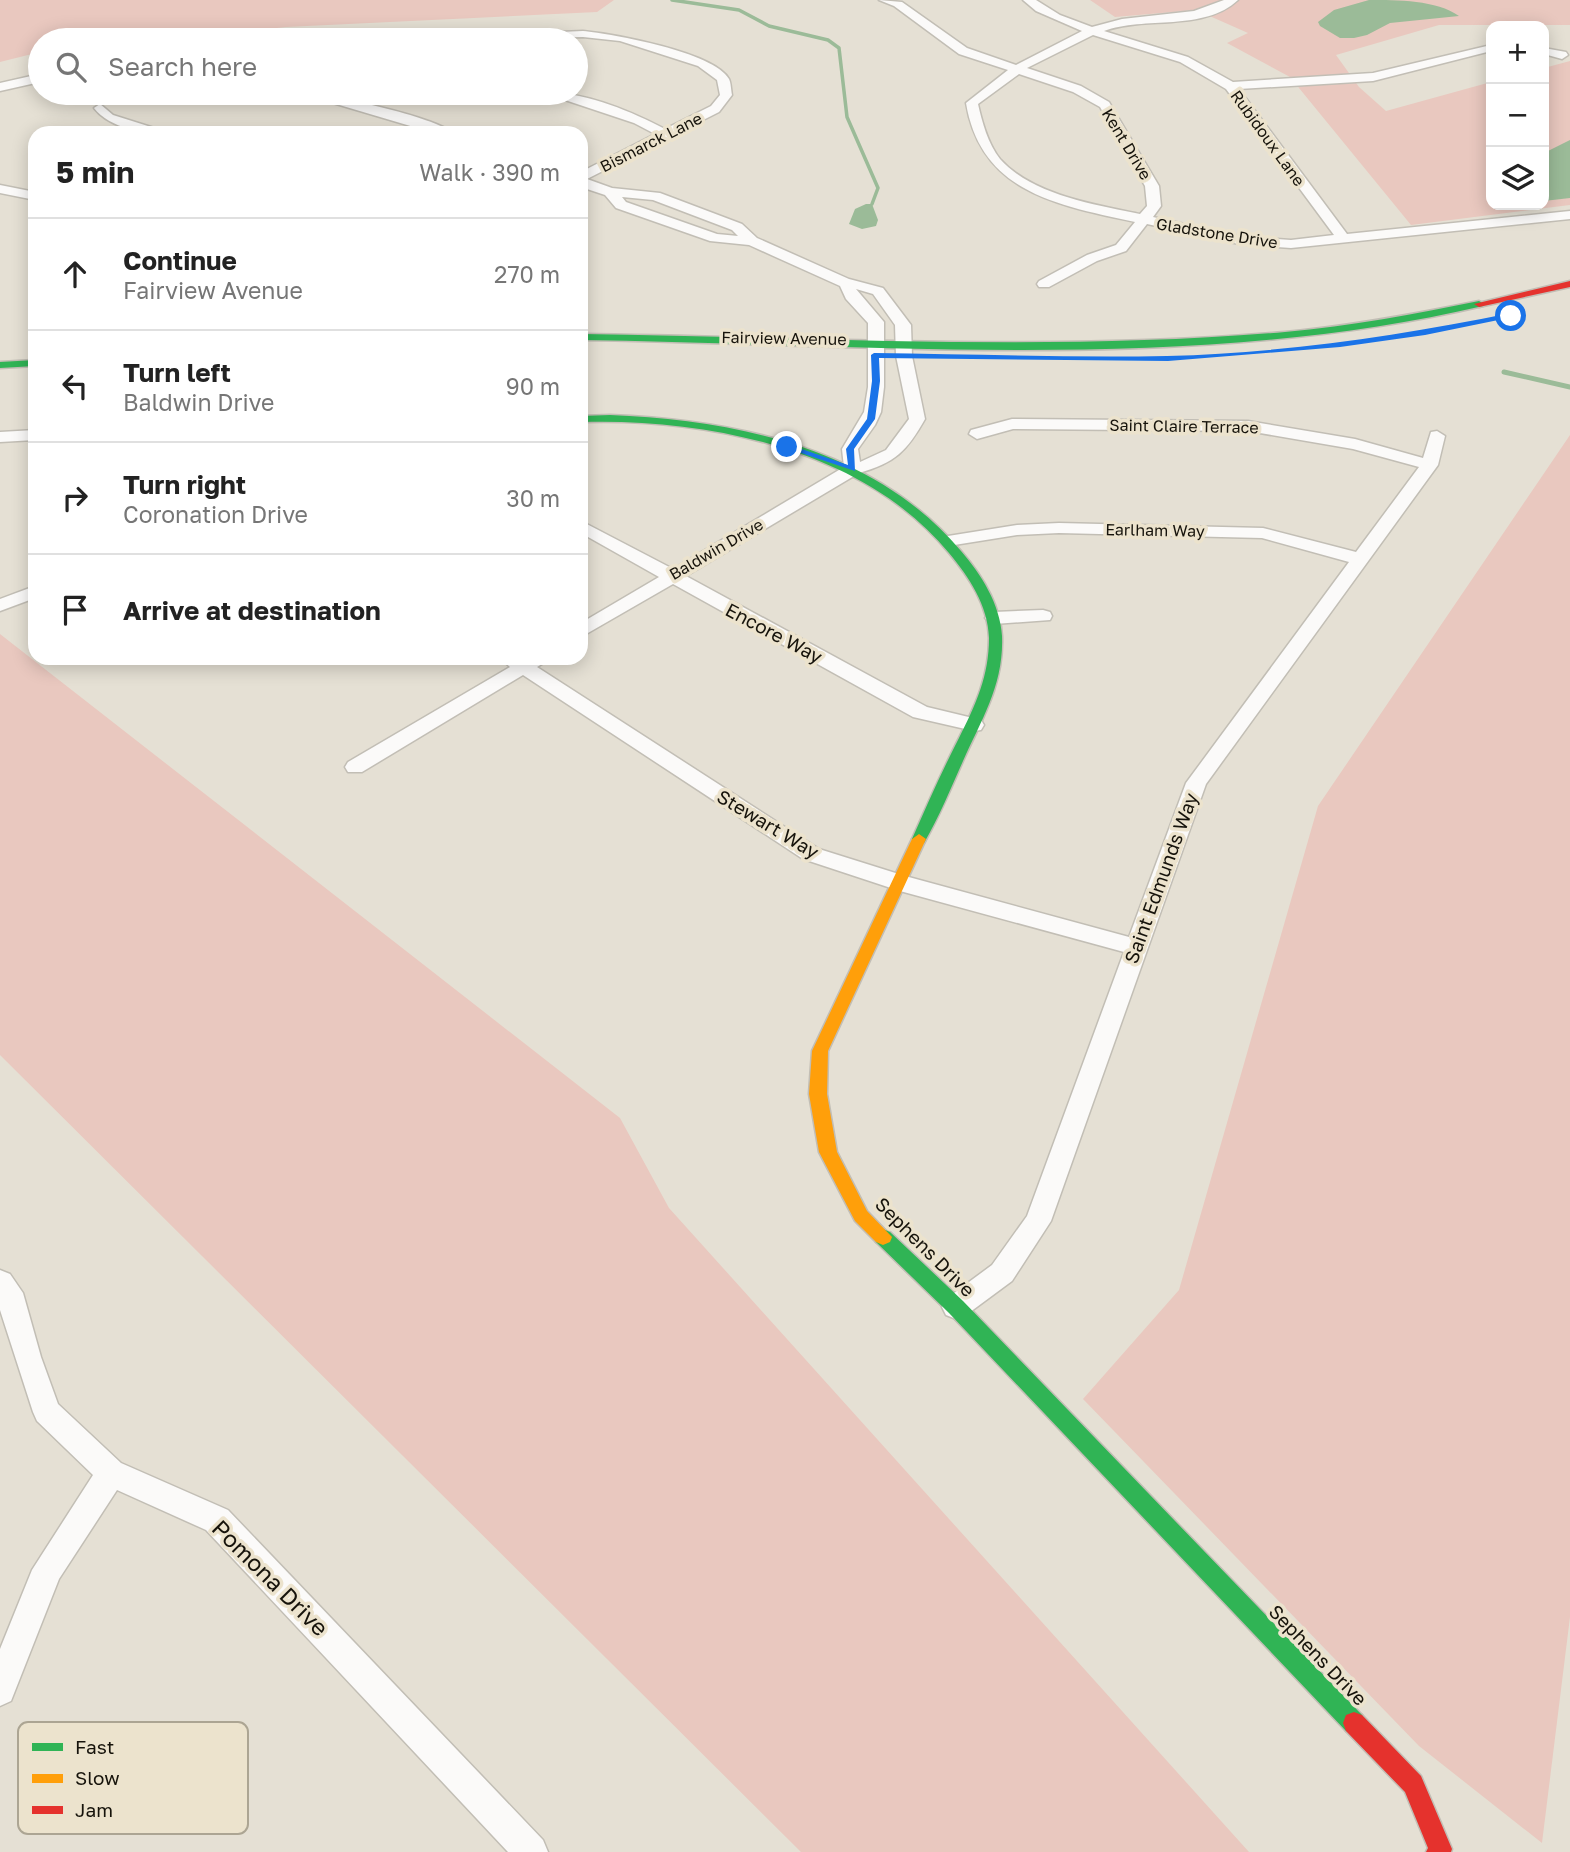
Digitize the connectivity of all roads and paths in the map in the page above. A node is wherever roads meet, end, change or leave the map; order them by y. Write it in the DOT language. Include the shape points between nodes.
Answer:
graph roads {
  1 [pos="886,0"];
  2 [pos="1029,0"];
  3 [pos="1232,0"];
  4 [pos="1096,31"];
  5 [pos="588,36"];
  6 [pos="1486,49"];
  7 [pos="1549,52"];
  8 [pos="1562,55"];
  9 [pos="1015,69"];
  10 [pos="28,81"];
  11 [pos="1230,86"];
  12 [pos="0,87"];
  13 [pos="588,103"];
  14 [pos="354,105"];
  15 [pos="100,108"];
  16 [pos="138,126"];
  17 [pos="426,126"];
  18 [pos="666,135"];
  19 [pos="588,175"];
  20 [pos="588,182"];
  21 [pos="0,189"];
  22 [pos="28,195"];
  23 [pos="1570,215"];
  24 [pos="1143,221"];
  25 [pos="1344,239"];
  26 [pos="846,283"];
  27 [pos="1044,284"];
  28 [pos="1570,284"];
  29 [pos="588,337"];
  30 [pos="1389,338"];
  31 [pos="874,347"];
  32 [pos="904,348"];
  33 [pos="28,350"];
  34 [pos="0,351"];
  35 [pos="588,351"];
  36 [pos="28,363"];
  37 [pos="0,365"];
  38 [pos="588,419"];
  39 [pos="28,435"];
  40 [pos="977,435"];
  41 [pos="1437,436"];
  42 [pos="0,437"];
  43 [pos="1429,465"];
  44 [pos="852,469"];
  45 [pos="588,530"];
  46 [pos="948,541"];
  47 [pos="1360,559"];
  48 [pos="669,576"];
  49 [pos="28,595"];
  50 [pos="0,605"];
  51 [pos="1043,616"];
  52 [pos="993,618"];
  53 [pos="588,627"];
  54 [pos="518,665"];
  55 [pos="530,665"];
  56 [pos="974,725"];
  57 [pos="355,767"];
  58 [pos="900,883"];
  59 [pos="1136,947"];
  60 [pos="0,1282"];
  61 [pos="956,1307"];
  62 [pos="111,1473"];
  63 [pos="0,1690"];
  64 [pos="1439,1851"];
  65 [pos="531,1852"];
  1 -- 9 [label="street, Kent Drive" via="963,51"];
  2 -- 4 [label="street, Rubidoux Lane" via="1059,19"];
  3 -- 4 [label="street" via="1205,12 1119,23"];
  4 -- 9 [label="street"];
  4 -- 11 [label="street, Rubidoux Lane" via="1177,57"];
  5 -- 18 [label="street, Bismarck Lane" via="621,38 702,63 723,79 726,95 716,109"];
  6 -- 11 [label="street" via="1373,77"];
  7 -- 8 [label="street"];
  9 -- 24 [label="street, Kent Drive" via="1077,89 1105,105 1152,186 1153,206"];
  9 -- 24 [label="street, Gladstone Drive" via="971,103 976,126 995,161 1026,184 1073,204"];
  10 -- 12 [label="street"];
  11 -- 25 [label="street, Rubidoux Lane"];
  13 -- 18 [label="street"];
  14 -- 17 [label="street"];
  15 -- 16 [label="street" via="109,118"];
  18 -- 19 [label="street, Bismarck Lane"];
  20 -- 26 [label="street, Baldwin Drive" via="610,192 621,205 715,238 752,241"];
  21 -- 22 [label="street"];
  23 -- 25 [label="street, Gladstone Drive"];
  24 -- 25 [label="street, Gladstone Drive" via="1252,241 1291,244"];
  24 -- 27 [label="street, Kent Drive" via="1121,247"];
  26 -- 31 [label="street" via="851,296 876,322"];
  26 -- 32 [label="street, Baldwin Drive" via="878,291 903,325"];
  28 -- 32 [label="street, Fairview Avenue" via="1414,317 1248,338"];
  29 -- 31 [label="street, Fairview Avenue"];
  30 -- 32 [label="street, Fairview Avenue" via="1168,358"];
  31 -- 32 [label="street, Fairview Avenue"];
  31 -- 35 [label="street, Fairview Avenue"];
  31 -- 44 [label="street" via="871,419 850,449"];
  32 -- 44 [label="street, Baldwin Drive" via="917,419 900,448 882,462"];
  33 -- 34 [label="street"];
  36 -- 37 [label="street"];
  38 -- 44 [label="street, Sephens Drive" via="724,431"];
  39 -- 42 [label="street"];
  40 -- 43 [label="street, Saint Claire Terrace" via="1012,424 1248,426 1356,444"];
  41 -- 43 [label="street, Saint Edmunds Way"];
  43 -- 47 [label="street, Saint Edmunds Way"];
  44 -- 46 [label="street, Sephens Drive" via="902,500"];
  44 -- 48 [label="street, Baldwin Drive"];
  45 -- 48 [label="street, Encore Way"];
  46 -- 47 [label="street, Earlham Way" via="1059,528 1263,533"];
  46 -- 52 [label="street, Sephens Drive" via="974,574"];
  47 -- 59 [label="street, Saint Edmunds Way" via="1196,783"];
  48 -- 53 [label="street, Baldwin Drive"];
  48 -- 56 [label="street, Encore Way" via="920,712"];
  49 -- 50 [label="street"];
  51 -- 52 [label="street"];
  52 -- 56 [label="street, Sephens Drive" via="989,690"];
  54 -- 57 [label="street"];
  55 -- 58 [label="street, Stewart Way" via="811,854"];
  56 -- 58 [label="street, Sephens Drive"];
  58 -- 59 [label="street, Stewart Way"];
  58 -- 61 [label="street, Sephens Drive" via="820,1051 818,1094 828,1152 861,1216"];
  59 -- 61 [label="street, Saint Edmunds Way" via="1038,1222 1002,1273"];
  60 -- 62 [label="street, Pomona Drive" via="9,1293 47,1412"];
  61 -- 64 [label="street, Sephens Drive" via="1413,1784"];
  62 -- 63 [label="street" via="47,1570"];
  62 -- 65 [label="street, Pomona Drive" via="217,1520"];
}
